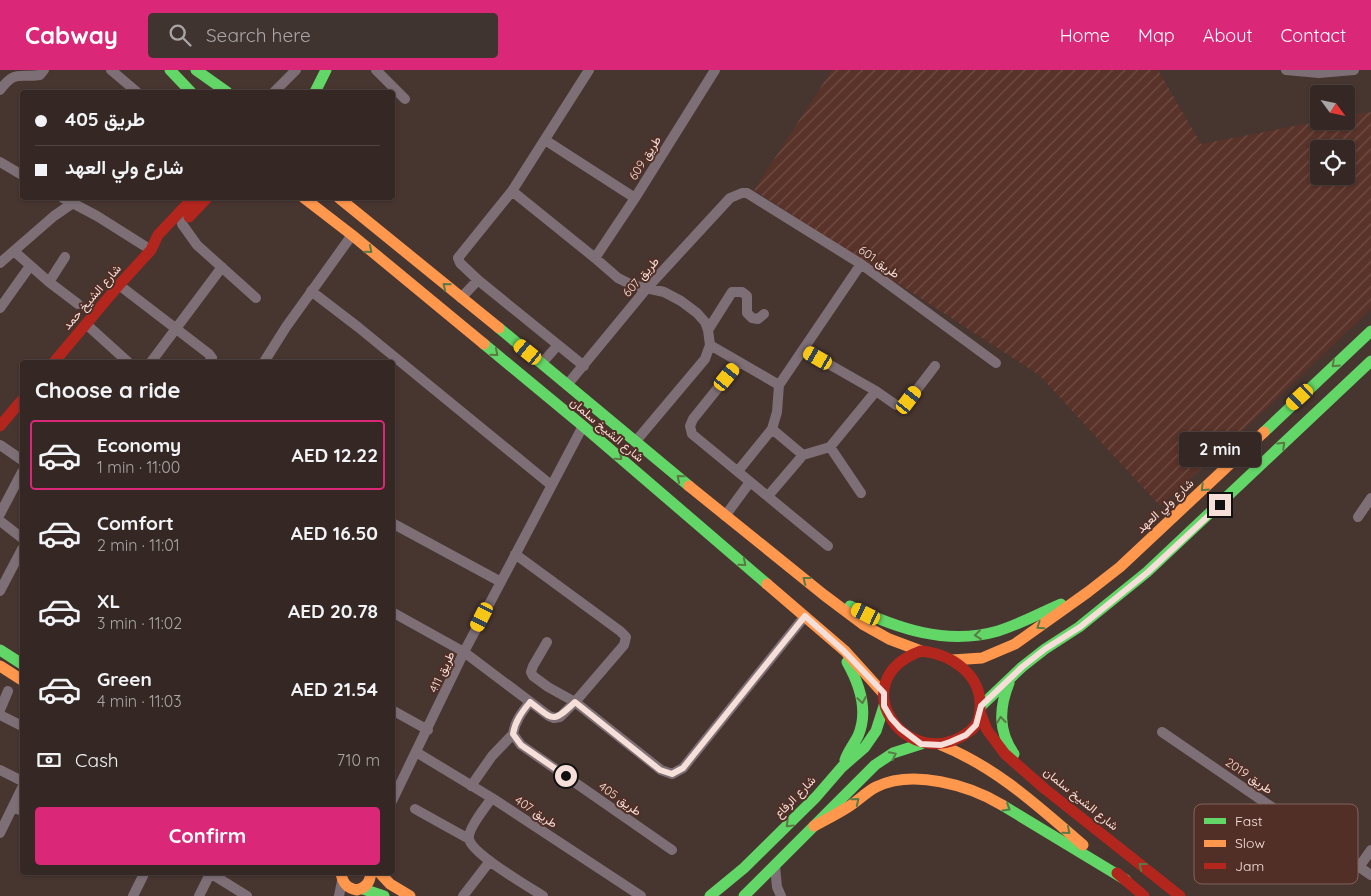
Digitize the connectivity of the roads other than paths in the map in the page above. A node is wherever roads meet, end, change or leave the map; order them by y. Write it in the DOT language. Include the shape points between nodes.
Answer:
graph roads {
  1 [pos="44,70"];
  2 [pos="111,70"];
  3 [pos="170,70"];
  4 [pos="196,70"];
  5 [pos="296,70"];
  6 [pos="325,70"];
  7 [pos="376,70"];
  8 [pos="589,70"];
  9 [pos="715,70"];
  10 [pos="1286,70"];
  11 [pos="1354,70"];
  12 [pos="183,84"];
  13 [pos="0,90"];
  14 [pos="135,90"];
  15 [pos="176,90"];
  16 [pos="189,90"];
  17 [pos="224,90"];
  18 [pos="276,90"];
  19 [pos="309,90"];
  20 [pos="316,90"];
  21 [pos="405,99"];
  22 [pos="545,140"];
  23 [pos="0,162"];
  24 [pos="20,174"];
  25 [pos="512,190"];
  26 [pos="742,193"];
  27 [pos="635,198"];
  28 [pos="67,200"];
  29 [pos="191,200"];
  30 [pos="205,200"];
  31 [pos="307,200"];
  32 [pos="343,200"];
  33 [pos="73,203"];
  34 [pos="183,209"];
  35 [pos="182,224"];
  36 [pos="352,235"];
  37 [pos="151,250"];
  38 [pos="15,252"];
  39 [pos="65,257"];
  40 [pos="595,258"];
  41 [pos="0,263"];
  42 [pos="861,264"];
  43 [pos="30,266"];
  44 [pos="222,267"];
  45 [pos="478,280"];
  46 [pos="48,282"];
  47 [pos="119,285"];
  48 [pos="647,288"];
  49 [pos="311,291"];
  50 [pos="256,298"];
  51 [pos="461,298"];
  52 [pos="78,304"];
  53 [pos="0,308"];
  54 [pos="764,314"];
  55 [pos="86,324"];
  56 [pos="177,329"];
  57 [pos="708,330"];
  58 [pos="1371,331"];
  59 [pos="558,345"];
  60 [pos="710,345"];
  61 [pos="804,350"];
  62 [pos="56,360"];
  63 [pos="126,360"];
  64 [pos="153,360"];
  65 [pos="210,360"];
  66 [pos="265,360"];
  67 [pos="1371,361"];
  68 [pos="542,363"];
  69 [pos="738,363"];
  70 [pos="996,363"];
  71 [pos="584,366"];
  72 [pos="935,366"];
  73 [pos="567,385"];
  74 [pos="779,385"];
  75 [pos="876,391"];
  76 [pos="20,402"];
  77 [pos="0,426"];
  78 [pos="583,426"];
  79 [pos="772,430"];
  80 [pos="636,441"];
  81 [pos="0,445"];
  82 [pos="830,447"];
  83 [pos="803,455"];
  84 [pos="20,459"];
  85 [pos="738,471"];
  86 [pos="20,476"];
  87 [pos="750,482"];
  88 [pos="551,485"];
  89 [pos="862,493"];
  90 [pos="768,496"];
  91 [pos="1371,498"];
  92 [pos="0,514"];
  93 [pos="725,516"];
  94 [pos="1358,517"];
  95 [pos="0,521"];
  96 [pos="395,525"];
  97 [pos="20,536"];
  98 [pos="828,546"];
  99 [pos="20,553"];
  100 [pos="515,554"];
  101 [pos="501,582"];
  102 [pos="0,591"];
  103 [pos="1088,592"];
  104 [pos="824,594"];
  105 [pos="395,614"];
  106 [pos="805,616"];
  107 [pos="834,641"];
  108 [pos="547,642"];
  109 [pos="0,650"];
  110 [pos="921,651"];
  111 [pos="464,652"];
  112 [pos="952,660"];
  113 [pos="20,663"];
  114 [pos="0,666"];
  115 [pos="1022,667"];
  116 [pos="20,679"];
  117 [pos="8,691"];
  118 [pos="884,693"];
  119 [pos="530,702"];
  120 [pos="575,702"];
  121 [pos="884,706"];
  122 [pos="981,709"];
  123 [pos="0,710"];
  124 [pos="395,712"];
  125 [pos="0,714"];
  126 [pos="20,725"];
  127 [pos="428,730"];
  128 [pos="1162,732"];
  129 [pos="513,734"];
  130 [pos="921,744"];
  131 [pos="941,745"];
  132 [pos="416,752"];
  133 [pos="842,767"];
  134 [pos="0,770"];
  135 [pos="20,779"];
  136 [pos="471,786"];
  137 [pos="1045,789"];
  138 [pos="395,795"];
  139 [pos="492,798"];
  140 [pos="1267,804"];
  141 [pos="18,809"];
  142 [pos="415,809"];
  143 [pos="814,826"];
  144 [pos="0,833"];
  145 [pos="469,839"];
  146 [pos="672,850"];
  147 [pos="1371,850"];
  148 [pos="490,861"];
  149 [pos="775,866"];
  150 [pos="1359,867"];
  151 [pos="144,875"];
  152 [pos="209,875"];
  153 [pos="213,875"];
  154 [pos="341,875"];
  155 [pos="371,875"];
  156 [pos="382,875"];
  157 [pos="1371,875"];
  158 [pos="1126,880"];
  159 [pos="357,892"];
  160 [pos="133,896"];
  161 [pos="199,896"];
  162 [pos="246,896"];
  163 [pos="339,896"];
  164 [pos="384,896"];
  165 [pos="410,896"];
  166 [pos="463,896"];
  167 [pos="542,896"];
  168 [pos="641,896"];
  169 [pos="710,896"];
  170 [pos="744,896"];
  171 [pos="781,896"];
  172 [pos="1144,896"];
  173 [pos="1180,896"];
  1 -- 13 [label="street" via="40,75 9,77"];
  2 -- 14 [label="street"];
  3 -- 12 [label="main road"];
  4 -- 17 [label="main road"];
  5 -- 18 [label="street"];
  6 -- 19 [label="street"];
  6 -- 20 [label="main road"];
  7 -- 21 [label="street"];
  8 -- 22 [label="street"];
  9 -- 27 [label="street, طريق 609"];
  10 -- 11 [label="street" via="1319,73"];
  12 -- 15 [label="street"];
  12 -- 16 [label="main road"];
  22 -- 25 [label="street"];
  22 -- 27 [label="street"];
  23 -- 24 [label="street"];
  25 -- 40 [label="street"];
  25 -- 45 [label="street" via="458,258"];
  26 -- 42 [label="street, طريق 601" via="748,193"];
  26 -- 48 [label="street, طريق 607" via="730,198"];
  27 -- 40 [label="street, طريق 609"];
  28 -- 33 [label="street"];
  29 -- 34 [label="main road, شارع الشيخ حمد"];
  30 -- 35 [label="main road, شارع الشيخ حمد"];
  31 -- 36 [label="main road, شارع الشيخ سلمان"];
  51 -- 32 [label="main road, شارع الشيخ سلمان, one-way"];
  33 -- 37 [label="street"];
  33 -- 38 [label="street"];
  34 -- 35 [label="street"];
  34 -- 37 [label="main road, شارع الشيخ حمد" via="158,235"];
  35 -- 37 [label="main road, شارع الشيخ حمد" via="165,243"];
  35 -- 44 [label="street" via="197,245"];
  36 -- 49 [label="street"];
  36 -- 78 [label="main road, شارع الشيخ سلمان, one-way"];
  37 -- 47 [label="main road, شارع الشيخ حمد"];
  38 -- 41 [label="street"];
  38 -- 43 [label="street"];
  39 -- 46 [label="street"];
  40 -- 48 [label="street" via="618,278"];
  42 -- 61 [label="street"];
  42 -- 70 [label="street, طريق 601"];
  43 -- 46 [label="street"];
  43 -- 53 [label="street"];
  44 -- 50 [label="street"];
  44 -- 56 [label="street"];
  45 -- 51 [label="street"];
  45 -- 59 [label="street"];
  46 -- 52 [label="street"];
  47 -- 55 [label="main road, شارع الشيخ حمد"];
  47 -- 56 [label="street"];
  48 -- 57 [label="street" via="681,301 705,322"];
  48 -- 71 [label="street, طريق 607"];
  49 -- 66 [label="street"];
  49 -- 88 [label="street"];
  51 -- 68 [label="main road, شارع الشيخ سلمان"];
  54 -- 57 [label="street" via="758,319 752,318 748,313 747,296 742,292 732,292"];
  55 -- 62 [label="main road, شارع الشيخ حمد"];
  55 -- 63 [label="street"];
  56 -- 64 [label="street"];
  56 -- 65 [label="street" via="209,354"];
  57 -- 60 [label="street"];
  58 -- 103 [label="main road, شارع ولي العهد, one-way" via="1120,567"];
  59 -- 68 [label="street"];
  59 -- 71 [label="street"];
  60 -- 69 [label="street"];
  60 -- 80 [label="street" via="705,359"];
  61 -- 74 [label="street"];
  61 -- 75 [label="street"];
  115 -- 67 [label="main road, one-way" via="1080,627 1148,572"];
  68 -- 73 [label="main road, شارع الشيخ سلمان"];
  69 -- 74 [label="street"];
  69 -- 85 [label="street" via="690,426 692,434"];
  71 -- 73 [label="street, طريق 607"];
  72 -- 75 [label="street" via="904,405 896,405"];
  73 -- 80 [label="main road, شارع الشيخ سلمان"];
  74 -- 79 [label="street"];
  75 -- 82 [label="street"];
  76 -- 77 [label="main road"];
  78 -- 88 [label="street, طريق 411"];
  78 -- 106 [label="main road, شارع الشيخ سلمان, one-way"];
  79 -- 83 [label="street"];
  79 -- 85 [label="street"];
  93 -- 80 [label="main road, شارع الشيخ سلمان, one-way"];
  81 -- 84 [label="street"];
  82 -- 83 [label="street"];
  82 -- 89 [label="street"];
  83 -- 90 [label="street"];
  85 -- 87 [label="street"];
  86 -- 92 [label="street"];
  87 -- 90 [label="street"];
  87 -- 93 [label="street"];
  88 -- 100 [label="street, طريق 411"];
  90 -- 98 [label="street"];
  91 -- 94 [label="street"];
  104 -- 93 [label="main road, شارع الشيخ سلمان, one-way"];
  95 -- 97 [label="street"];
  96 -- 101 [label="street"];
  99 -- 102 [label="street"];
  100 -- 101 [label="street, طريق 411"];
  100 -- 120 [label="street" via="626,637 624,645"];
  101 -- 111 [label="street, طريق 411"];
  103 -- 104 [label="main road, one-way" via="1012,626 969,636 906,629 882,622"];
  103 -- 112 [label="main road, شارع ولي العهد, one-way" via="1014,644 982,658"];
  104 -- 110 [label="main road, شارع الشيخ سلمان" via="864,625"];
  105 -- 111 [label="street"];
  106 -- 107 [label="main road, شارع الشيخ سلمان"];
  106 -- 120 [label="street" via="683,768 672,774 660,770"];
  107 -- 118 [label="main road, شارع الشيخ سلمان"];
  107 -- 133 [label="main road, one-way" via="855,676 864,708 858,736"];
  108 -- 120 [label="street" via="531,672 548,687"];
  109 -- 113 [label="main road"];
  110 -- 112 [label="main road"];
  110 -- 118 [label="main road" via="906,657 893,668"];
  111 -- 119 [label="street"];
  111 -- 127 [label="street, طريق 411"];
  112 -- 122 [label="main road" via="970,677 978,691"];
  114 -- 116 [label="main road"];
  115 -- 122 [label="main road"];
  137 -- 115 [label="main road, one-way" via="1011,750 1003,734 1002,698"];
  117 -- 123 [label="street"];
  118 -- 121 [label="main road"];
  119 -- 120 [label="street" via="554,718 560,717"];
  119 -- 129 [label="street"];
  121 -- 130 [label="main road" via="900,728"];
  121 -- 133 [label="main road, شارع الرفاع" via="871,739"];
  122 -- 131 [label="main road" via="971,730"];
  122 -- 137 [label="main road, شارع الشيخ سلمان" via="987,730 998,747"];
  124 -- 127 [label="street"];
  125 -- 126 [label="street"];
  127 -- 132 [label="street, طريق 411"];
  128 -- 140 [label="street, طريق 2019"];
  129 -- 136 [label="street" via="492,756"];
  129 -- 146 [label="street, طريق 405" via="521,745"];
  130 -- 131 [label="main road"];
  143 -- 130 [label="main road, one-way" via="875,765 893,753"];
  131 -- 158 [label="main road, one-way" via="996,772"];
  132 -- 136 [label="street, طريق 407"];
  132 -- 138 [label="street, طريق 411"];
  133 -- 169 [label="main road, شارع الرفاع, one-way" via="744,868"];
  134 -- 135 [label="street"];
  136 -- 139 [label="street, طريق 407"];
  173 -- 137 [label="main road, شارع الشيخ سلمان, one-way"];
  139 -- 145 [label="street" via="470,831"];
  139 -- 168 [label="street, طريق 407"];
  141 -- 144 [label="street"];
  142 -- 145 [label="street"];
  143 -- 149 [label="main road"];
  143 -- 158 [label="main road, one-way" via="879,786 918,779 940,782 986,795"];
  145 -- 148 [label="street"];
  147 -- 150 [label="street"];
  148 -- 166 [label="street"];
  148 -- 167 [label="street"];
  149 -- 170 [label="main road"];
  149 -- 171 [label="street"];
  150 -- 157 [label="street, طريق 2019"];
  151 -- 160 [label="street"];
  152 -- 161 [label="street"];
  153 -- 162 [label="street"];
  154 -- 159 [label="main road" via="348,888"];
  154 -- 163 [label="street"];
  155 -- 159 [label="main road" via="370,882"];
  156 -- 165 [label="main road"];
  158 -- 172 [label="main road"];
  159 -- 164 [label="main road"];
}
